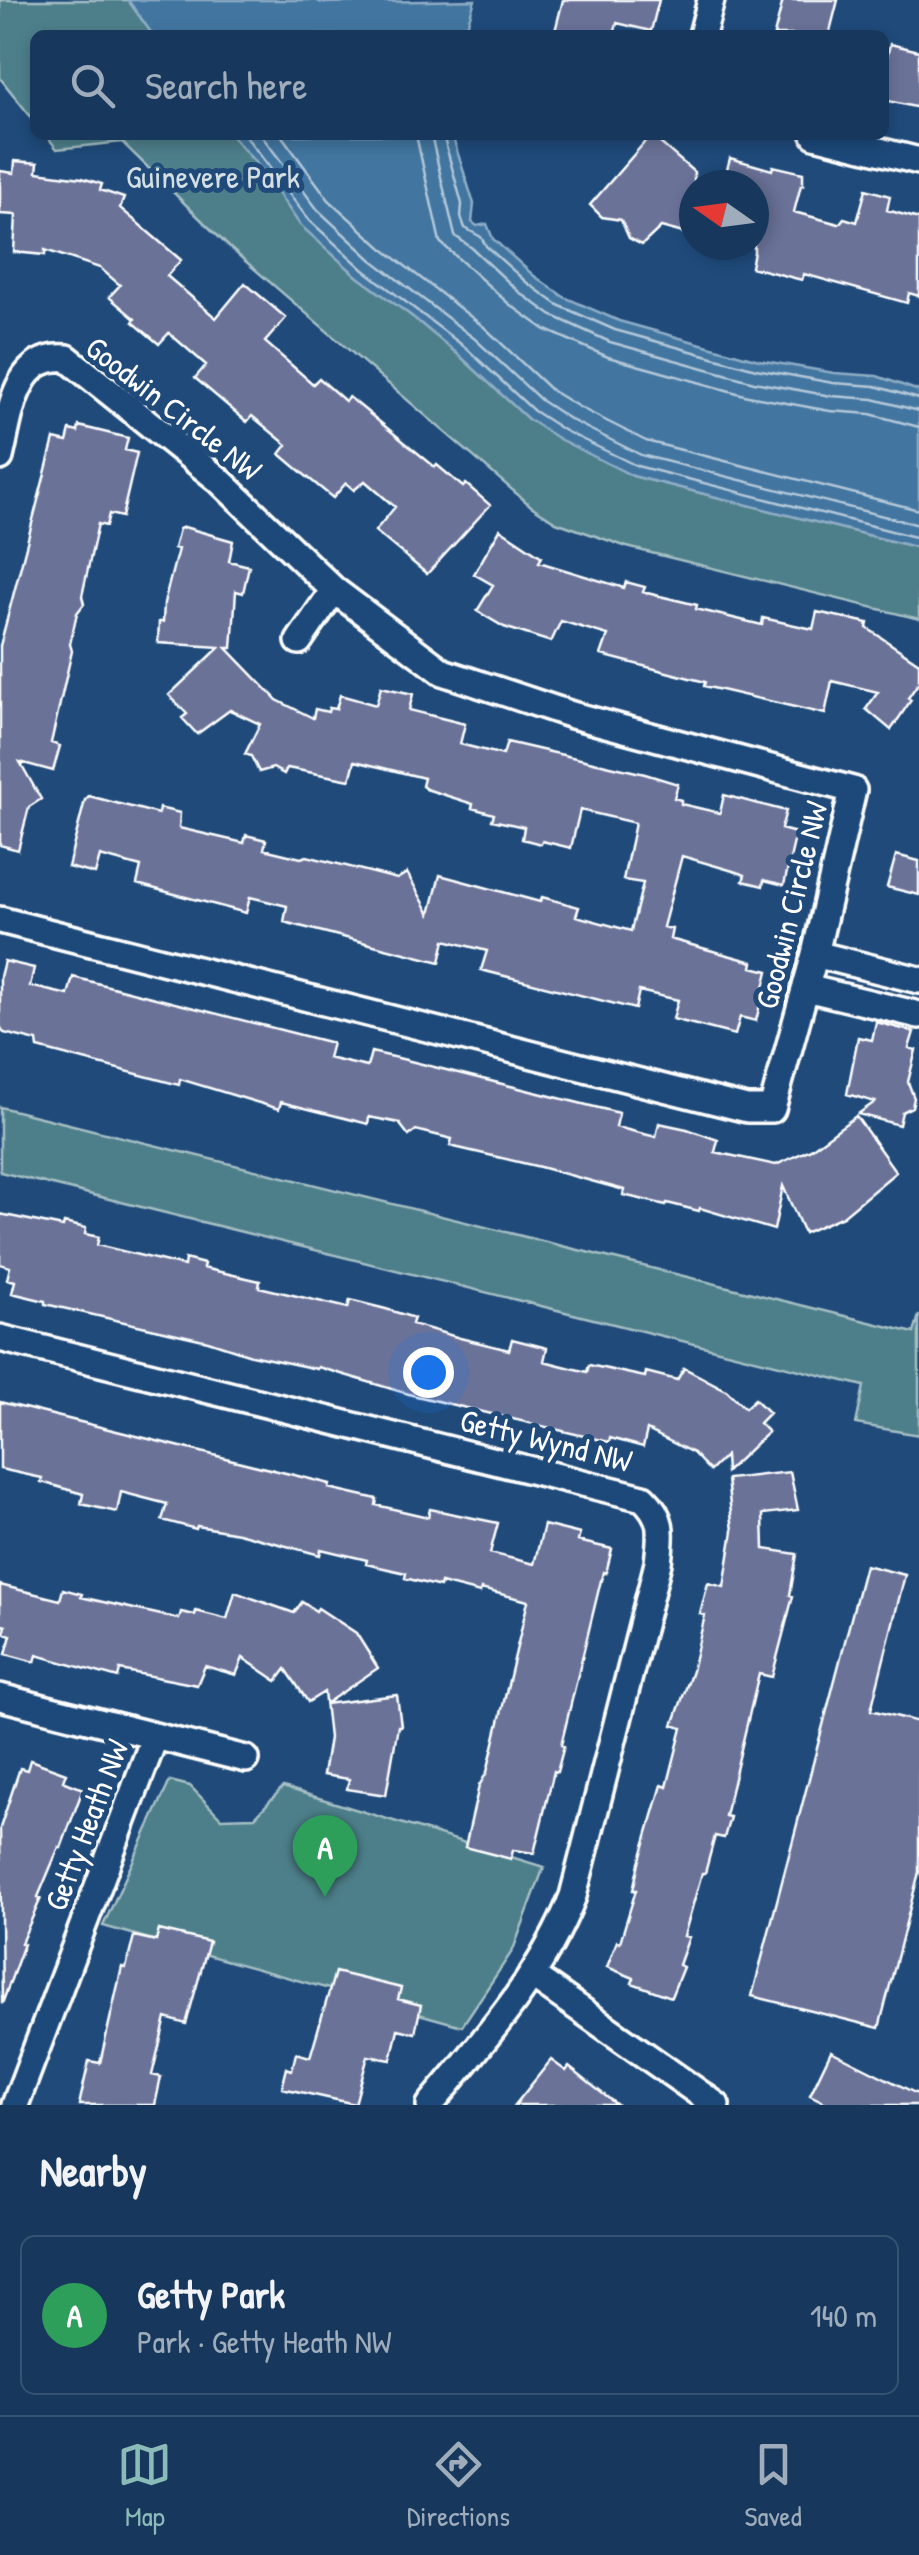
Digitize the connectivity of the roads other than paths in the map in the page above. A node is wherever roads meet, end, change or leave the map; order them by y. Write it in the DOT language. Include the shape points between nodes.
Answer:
graph roads {
  1 [pos="711,0"];
  2 [pos="703,30"];
  3 [pos="835,140"];
  4 [pos="919,161"];
  5 [pos="0,456"];
  6 [pos="334,590"];
  7 [pos="299,641"];
  8 [pos="0,920"];
  9 [pos="815,954"];
  10 [pos="919,980"];
  11 [pos="806,988"];
  12 [pos="919,1015"];
  13 [pos="0,1338"];
  14 [pos="0,1697"];
  15 [pos="155,1736"];
  16 [pos="246,1759"];
  17 [pos="532,1976"];
  18 [pos="15,2105"];
  19 [pos="430,2105"];
  20 [pos="716,2105"];
  1 -- 2 [label="street"];
  3 -- 4 [label="street"];
  5 -- 6 [label="street, Goodwin Circle NW" via="24,375 37,362 67,358 218,479"];
  6 -- 7 [label="street"];
  6 -- 9 [label="street, Goodwin Circle NW" via="443,672 853,790"];
  8 -- 11 [label="street, Goodwin Circle NW" via="747,1109 772,1109"];
  9 -- 10 [label="street"];
  9 -- 11 [label="street, Goodwin Circle NW"];
  11 -- 12 [label="street"];
  13 -- 17 [label="street, Getty Wynd NW" via="643,1498 658,1513 658,1563 584,1855 558,1934"];
  14 -- 15 [label="street, Getty Heath NW"];
  15 -- 16 [label="street, Getty Heath NW"];
  15 -- 18 [label="street, Getty Heath NW"];
  17 -- 19 [label="street, Getty Wynd NW"];
  17 -- 20 [label="street"];
}
